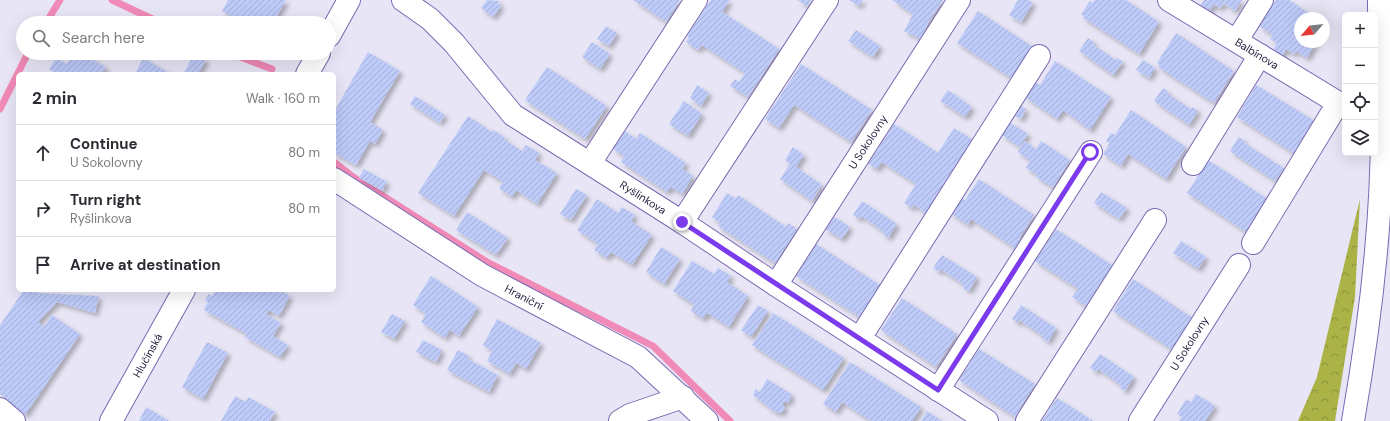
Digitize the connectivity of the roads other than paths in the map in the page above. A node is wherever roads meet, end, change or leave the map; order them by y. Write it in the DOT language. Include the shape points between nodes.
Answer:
graph roads {
  1 [pos="349,0"];
  2 [pos="403,0"];
  3 [pos="696,0"];
  4 [pos="827,0"];
  5 [pos="959,0"];
  6 [pos="1169,0"];
  7 [pos="1262,0"];
  8 [pos="1379,0"];
  9 [pos="336,23"];
  10 [pos="1237,40"];
  11 [pos="1260,55"];
  12 [pos="1039,56"];
  13 [pos="315,60"];
  14 [pos="308,72"];
  15 [pos="1342,105"];
  16 [pos="1382,128"];
  17 [pos="1090,152"];
  18 [pos="590,163"];
  19 [pos="1193,164"];
  20 [pos="336,180"];
  21 [pos="1155,220"];
  22 [pos="682,222"];
  23 [pos="1253,243"];
  24 [pos="1239,265"];
  25 [pos="776,285"];
  26 [pos="183,292"];
  27 [pos="860,338"];
  28 [pos="938,390"];
  29 [pos="683,397"];
  30 [pos="0,409"];
  31 [pos="14,421"];
  32 [pos="111,421"];
  33 [pos="620,421"];
  34 [pos="707,421"];
  35 [pos="987,421"];
  36 [pos="1027,421"];
  37 [pos="1140,421"];
  38 [pos="1353,421"];
  1 -- 9 [label="street"];
  2 -- 18 [label="street, Ryšlinkova" via="430,19 454,43 513,115"];
  3 -- 18 [label="street"];
  4 -- 22 [label="street"];
  5 -- 25 [label="street, U Sokolovny"];
  6 -- 10 [label="street, Balbínova"];
  7 -- 10 [label="street"];
  8 -- 16 [label="street"];
  10 -- 11 [label="street, Balbínova"];
  11 -- 15 [label="street, Balbínova"];
  11 -- 19 [label="street"];
  12 -- 27 [label="street"];
  13 -- 14 [label="street"];
  15 -- 23 [label="street"];
  16 -- 38 [label="street" via="1371,305"];
  17 -- 28 [label="street"];
  18 -- 22 [label="street, Ryšlinkova"];
  20 -- 29 [label="street, Hraniční" via="482,275 638,357"];
  21 -- 36 [label="street"];
  22 -- 25 [label="street, Ryšlinkova"];
  24 -- 37 [label="street, U Sokolovny"];
  25 -- 27 [label="street, Ryšlinkova"];
  26 -- 32 [label="street, Hlučínská"];
  27 -- 28 [label="street, Ryšlinkova"];
  28 -- 35 [label="street, Ryšlinkova"];
  29 -- 33 [label="street" via="630,415"];
  29 -- 34 [label="street, Hraniční"];
  30 -- 31 [label="street"];
}
